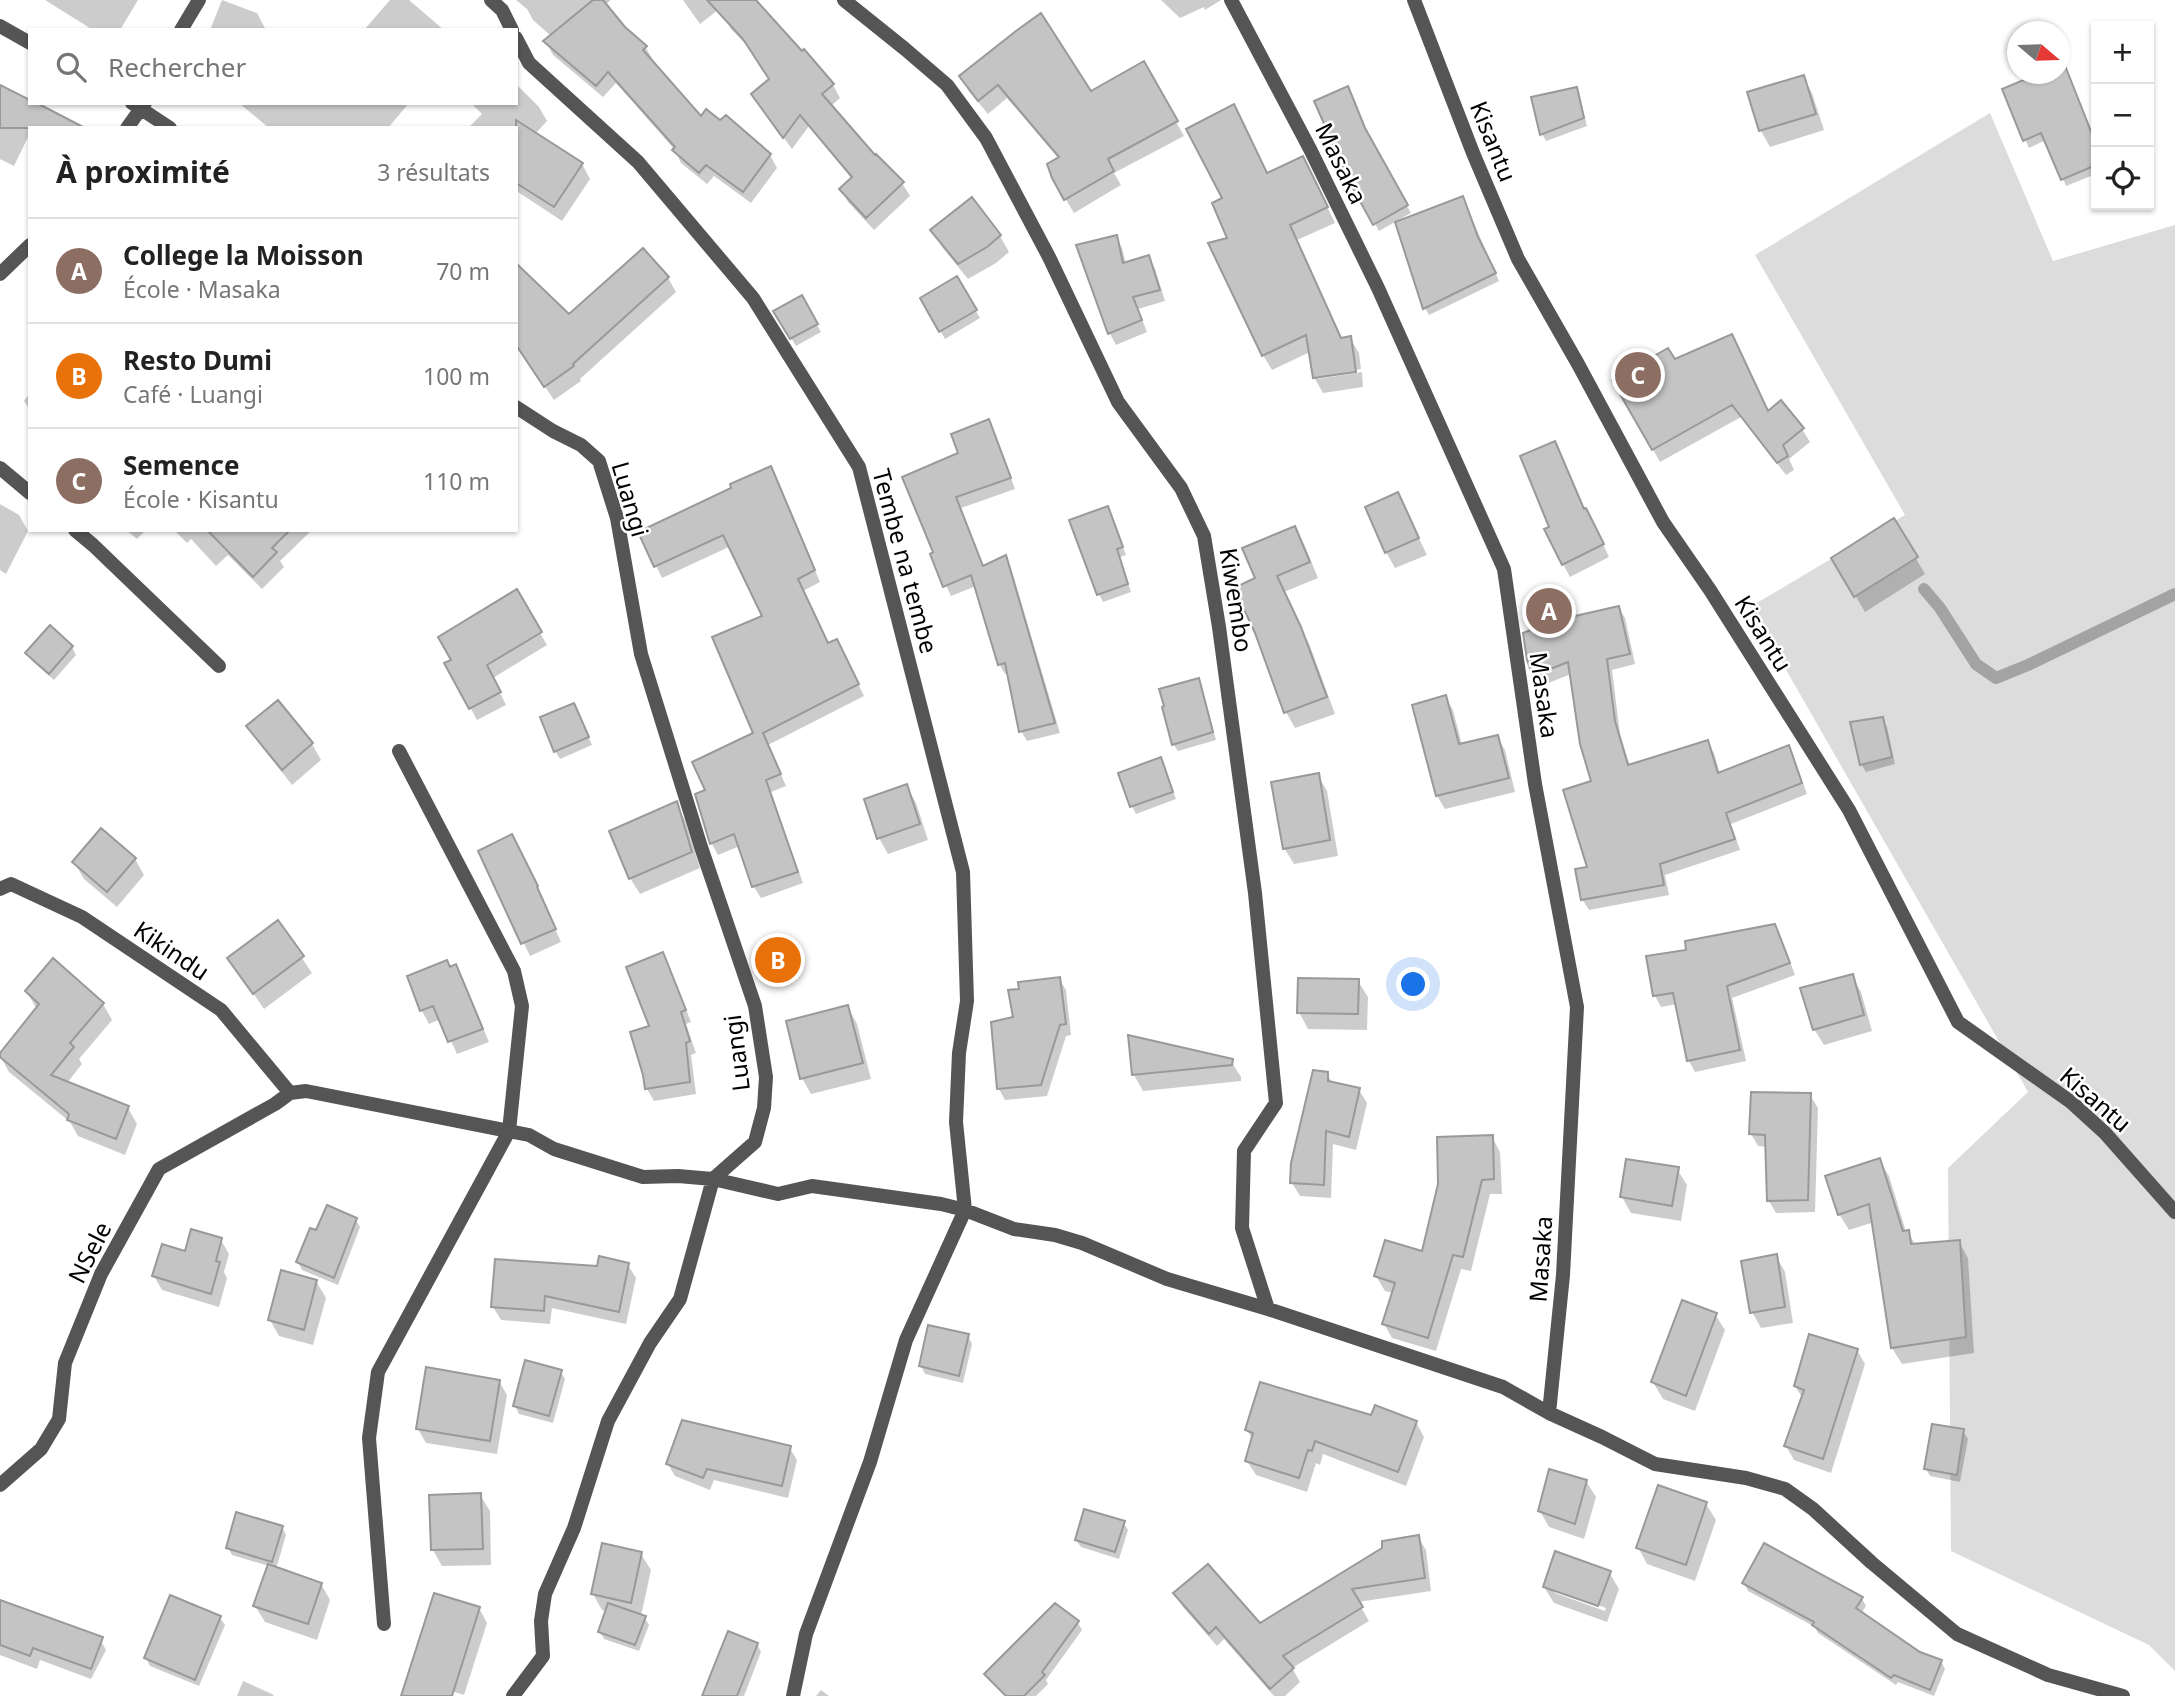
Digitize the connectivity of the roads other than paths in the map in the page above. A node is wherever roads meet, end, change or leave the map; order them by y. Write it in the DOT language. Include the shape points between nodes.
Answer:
graph roads {
  1 [pos="199,0"];
  2 [pos="491,0"];
  3 [pos="844,0"];
  4 [pos="1231,0"];
  5 [pos="1418,1"];
  6 [pos="0,26"];
  7 [pos="182,28"];
  8 [pos="511,28"];
  9 [pos="28,42"];
  10 [pos="518,42"];
  11 [pos="139,105"];
  12 [pos="128,126"];
  13 [pos="167,126"];
  14 [pos="28,247"];
  15 [pos="0,274"];
  16 [pos="518,408"];
  17 [pos="0,468"];
  18 [pos="28,491"];
  19 [pos="77,532"];
  20 [pos="219,666"];
  21 [pos="399,751"];
  22 [pos="0,889"];
  23 [pos="290,1093"];
  24 [pos="509,1131"];
  25 [pos="712,1179"];
  26 [pos="965,1210"];
  27 [pos="2175,1212"];
  28 [pos="1268,1310"];
  29 [pos="1549,1413"];
  30 [pos="0,1485"];
  31 [pos="384,1624"];
  32 [pos="513,1696"];
  33 [pos="793,1696"];
  34 [pos="2123,1696"];
  1 -- 7 [label="street"];
  2 -- 8 [label="street"];
  3 -- 28 [label="street, Kiwembo" via="947,85 986,138 1118,402 1181,488 1204,536 1255,893 1276,1103 1244,1152 1243,1164 1241,1228"];
  4 -- 29 [label="street, Masaka" via="1372,277 1504,569 1535,784 1577,1007 1563,1275"];
  5 -- 27 [label="street, Kisantu" via="1473,153 1518,259 1663,522 1849,810 1958,1022 2071,1102"];
  6 -- 9 [label="street"];
  10 -- 26 [label="street, Tembe na tembe" via="529,63 638,162 753,298 859,467 962,872 967,1001 956,1122"];
  11 -- 12 [label="street"];
  11 -- 13 [label="street"];
  14 -- 15 [label="street"];
  16 -- 25 [label="street, Luangi" via="582,444 599,461 617,518 641,654 755,1006 766,1077 764,1108 755,1142"];
  17 -- 18 [label="street"];
  19 -- 20 [label="street"];
  21 -- 24 [label="street" via="514,971 522,1006"];
  22 -- 23 [label="street, Kikindu" via="10,884 82,917 221,1010"];
  23 -- 24 [label="street" via="306,1091"];
  23 -- 30 [label="street, NSele" via="159,1169 101,1274 65,1363 59,1419 41,1449"];
  24 -- 25 [label="street" via="643,1177"];
  24 -- 31 [label="street" via="378,1372 369,1438"];
  25 -- 26 [label="street" via="778,1194 812,1186"];
  25 -- 32 [label="street" via="680,1299 608,1421 574,1528 545,1594 543,1656"];
  26 -- 28 [label="street" via="1014,1229 1082,1243 1167,1279"];
  26 -- 33 [label="street" via="906,1340 870,1462 806,1634"];
  28 -- 29 [label="street" via="1503,1387"];
  29 -- 34 [label="street" via="1655,1464 1785,1489 1813,1508 1956,1634 2048,1675"];
}
